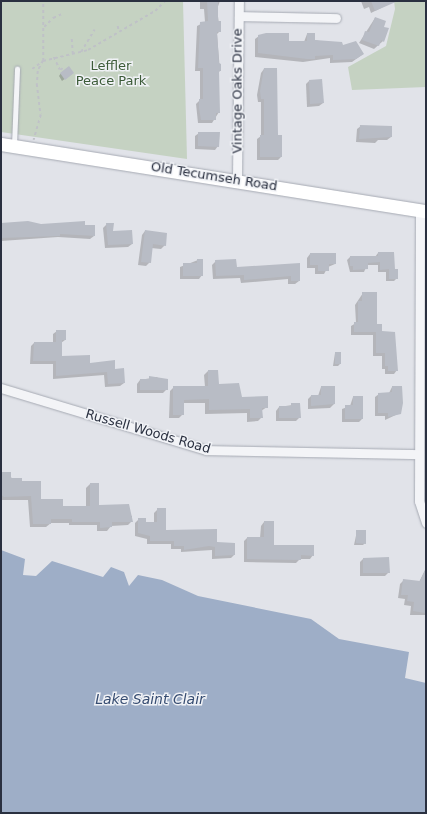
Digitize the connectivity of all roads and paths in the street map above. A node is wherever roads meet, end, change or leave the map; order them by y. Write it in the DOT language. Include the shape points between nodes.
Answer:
graph roads {
  1 [pos="43,1"];
  2 [pos="165,1"];
  3 [pos="239,1"];
  4 [pos="62,14"];
  5 [pos="239,16"];
  6 [pos="336,18"];
  7 [pos="118,26"];
  8 [pos="44,27"];
  9 [pos="94,30"];
  10 [pos="119,32"];
  11 [pos="72,39"];
  12 [pos="81,52"];
  13 [pos="73,54"];
  14 [pos="54,57"];
  15 [pos="42,62"];
  16 [pos="64,67"];
  17 [pos="16,69"];
  18 [pos="32,69"];
  19 [pos="7,145"];
  20 [pos="31,149"];
  21 [pos="238,180"];
  22 [pos="423,211"];
  23 [pos="422,380"];
  24 [pos="1,388"];
  25 [pos="419,454"];
  26 [pos="426,523"];
  1 -- 8 [label="path"];
  2 -- 10 [label="path" via="155,11"];
  3 -- 5 [label="street, Vintage Oaks Drive"];
  4 -- 8 [label="path" via="53,18"];
  5 -- 6 [label="street"];
  5 -- 21 [label="street, Vintage Oaks Drive"];
  7 -- 10 [label="path"];
  8 -- 15 [label="path"];
  9 -- 12 [label="path"];
  10 -- 12 [label="path"];
  11 -- 13 [label="path"];
  12 -- 13 [label="path"];
  13 -- 14 [label="path"];
  14 -- 15 [label="path"];
  14 -- 16 [label="path" via="60,70"];
  15 -- 18 [label="path"];
  15 -- 20 [label="path" via="38,77 40,125"];
  17 -- 19 [label="lane"];
  19 -- 20 [label="main road, Old Tecumseh Road"];
  20 -- 21 [label="main road, Old Tecumseh Road"];
  21 -- 22 [label="main road, Old Tecumseh Road"];
  22 -- 23 [label="street"];
  23 -- 25 [label="street"];
  24 -- 25 [label="street, Russell Woods Road" via="206,450"];
  25 -- 26 [label="street" via="419,501"];
}
